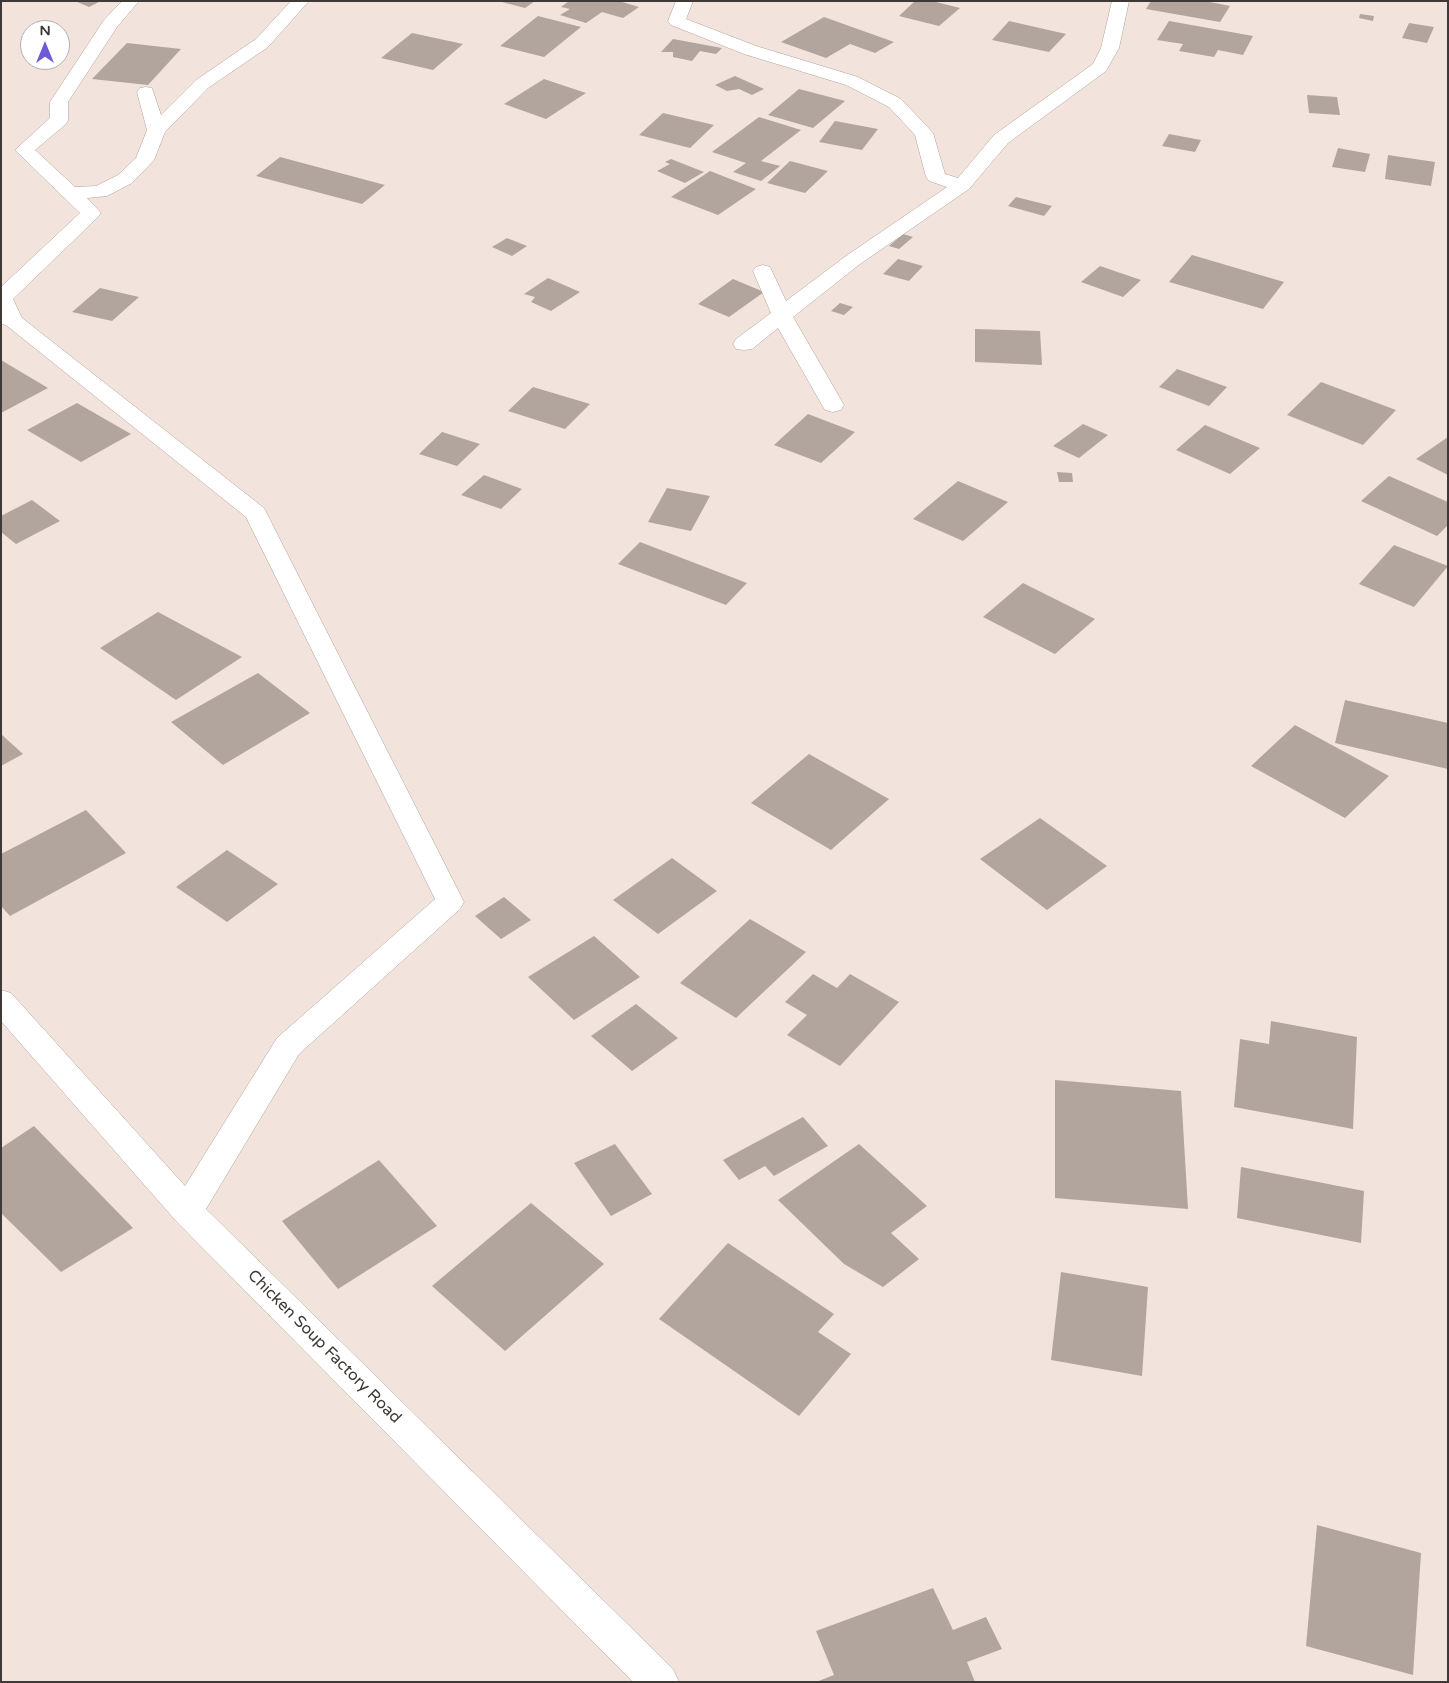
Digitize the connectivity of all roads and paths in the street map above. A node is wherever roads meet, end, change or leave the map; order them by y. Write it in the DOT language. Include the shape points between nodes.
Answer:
graph roads {
  1 [pos="131,1"];
  2 [pos="301,1"];
  3 [pos="686,1"];
  4 [pos="1121,1"];
  5 [pos="146,92"];
  6 [pos="156,130"];
  7 [pos="962,185"];
  8 [pos="71,193"];
  9 [pos="763,271"];
  10 [pos="782,316"];
  11 [pos="5,317"];
  12 [pos="744,344"];
  13 [pos="833,405"];
  14 [pos="1,1001"];
  15 [pos="187,1211"];
  16 [pos="660,1682"];
  1 -- 8 [label="street" via="110,24 59,102 59,120 24,150"];
  2 -- 6 [label="street" via="262,43 202,84"];
  3 -- 7 [label="street" via="678,21 750,50 852,80 895,103 924,133 936,177"];
  4 -- 7 [label="street" via="1110,48 1100,67 1000,139"];
  5 -- 6 [label="street"];
  6 -- 8 [label="street" via="145,160 125,179 100,192"];
  7 -- 10 [label="street" via="853,260"];
  8 -- 11 [label="street" via="91,213 2,298"];
  9 -- 10 [label="street"];
  10 -- 12 [label="street"];
  10 -- 13 [label="street"];
  11 -- 15 [label="street" via="256,513 450,902 288,1046"];
  14 -- 15 [label="street, Chicken Soup Factory Road"];
  15 -- 16 [label="street, Chicken Soup Factory Road"];
}
